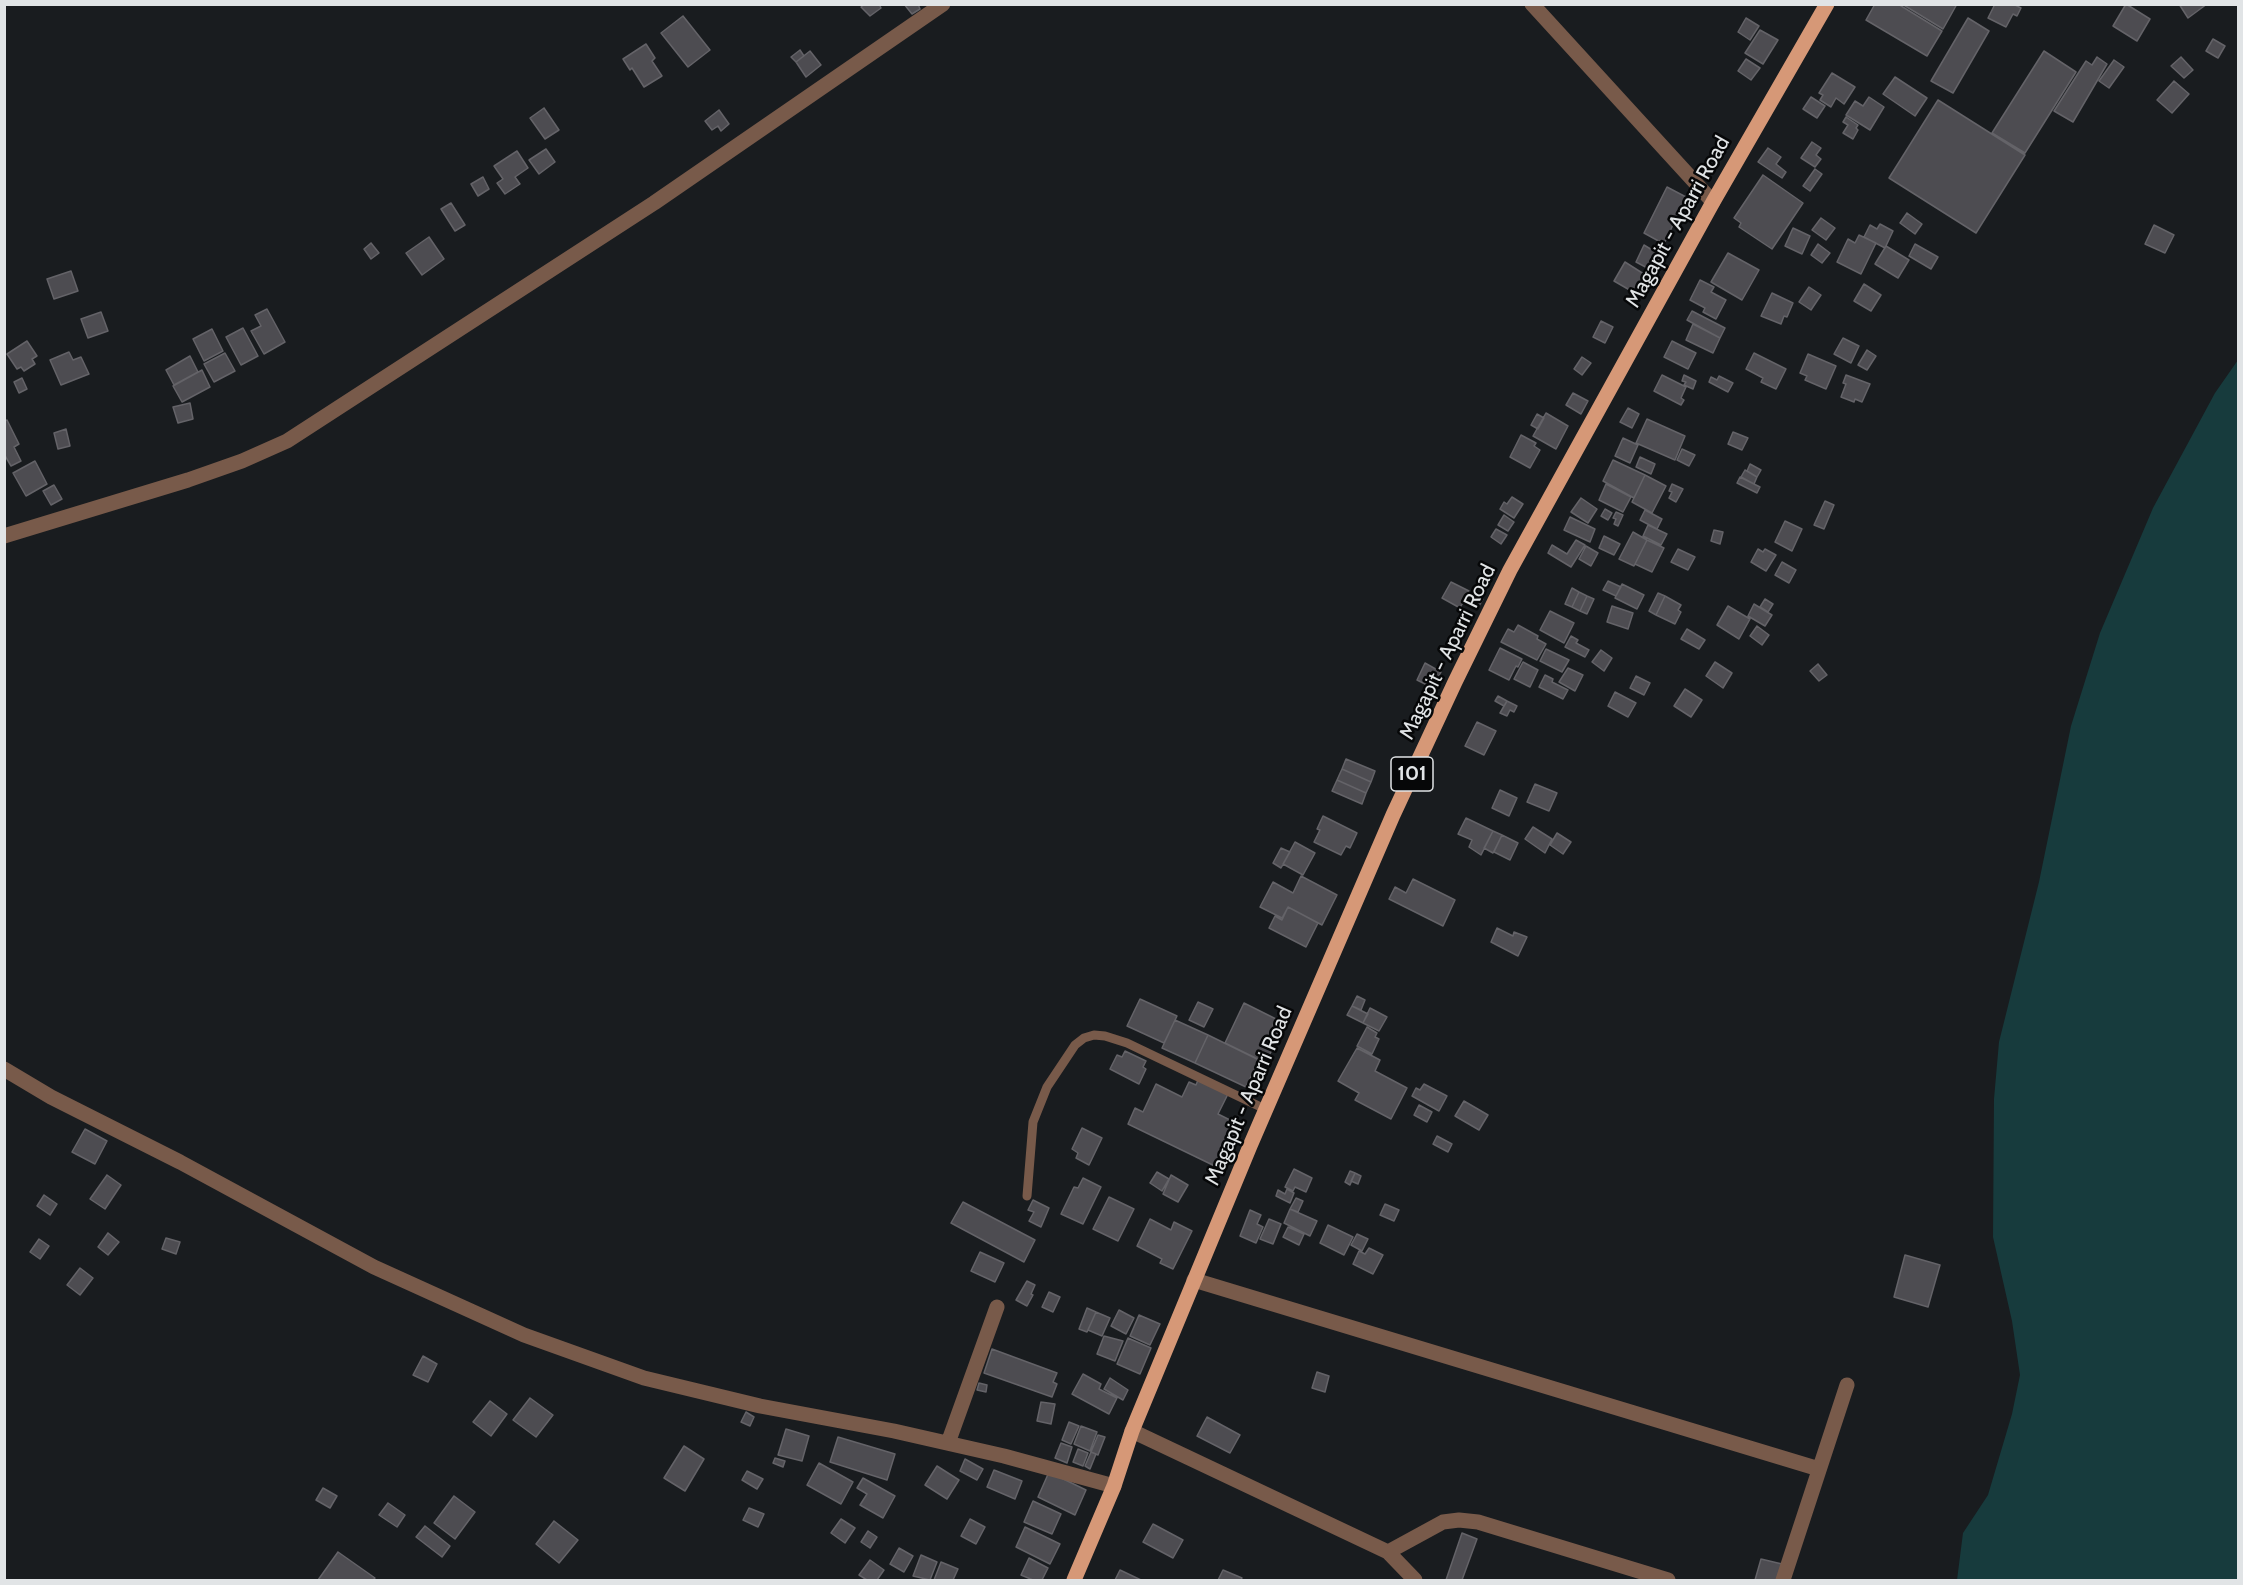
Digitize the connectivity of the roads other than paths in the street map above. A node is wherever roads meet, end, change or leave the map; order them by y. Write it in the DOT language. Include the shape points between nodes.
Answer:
graph roads {
  1 [pos="943,4"];
  2 [pos="1532,4"];
  3 [pos="1827,4"];
  4 [pos="1713,202"];
  5 [pos="4,536"];
  6 [pos="4,1069"];
  7 [pos="1265,1109"];
  8 [pos="1027,1196"];
  9 [pos="1194,1280"];
  10 [pos="997,1306"];
  11 [pos="1847,1385"];
  12 [pos="1132,1431"];
  13 [pos="948,1443"];
  14 [pos="1819,1469"];
  15 [pos="1114,1486"];
  16 [pos="1388,1552"];
  17 [pos="1074,1581"];
  18 [pos="1415,1581"];
  19 [pos="1668,1581"];
  20 [pos="1783,1581"];
  1 -- 5 [label="street" via="654,203 287,441 198,476"];
  2 -- 4 [label="street"];
  3 -- 4 [label="main road, Magapit - Aparri Road / 101"];
  4 -- 7 [label="main road, Magapit - Aparri Road / 101" via="1500,591 1393,815"];
  6 -- 13 [label="street" via="374,1267 524,1335 644,1378 760,1406"];
  7 -- 8 [label="lane" via="1127,1043 1105,1036 1084,1038 1047,1087 1033,1122"];
  7 -- 9 [label="main road, Magapit - Aparri Road / 101"];
  9 -- 12 [label="main road, Magapit - Aparri Road / 101"];
  9 -- 14 [label="street"];
  10 -- 13 [label="street"];
  11 -- 14 [label="street"];
  12 -- 15 [label="main road, Magapit - Aparri Road / 101"];
  12 -- 16 [label="street"];
  13 -- 15 [label="street"];
  14 -- 20 [label="street"];
  15 -- 17 [label="main road, Magapit - Aparri Road / 101"];
  16 -- 18 [label="street"];
  16 -- 19 [label="street" via="1443,1522 1459,1520"];
}
